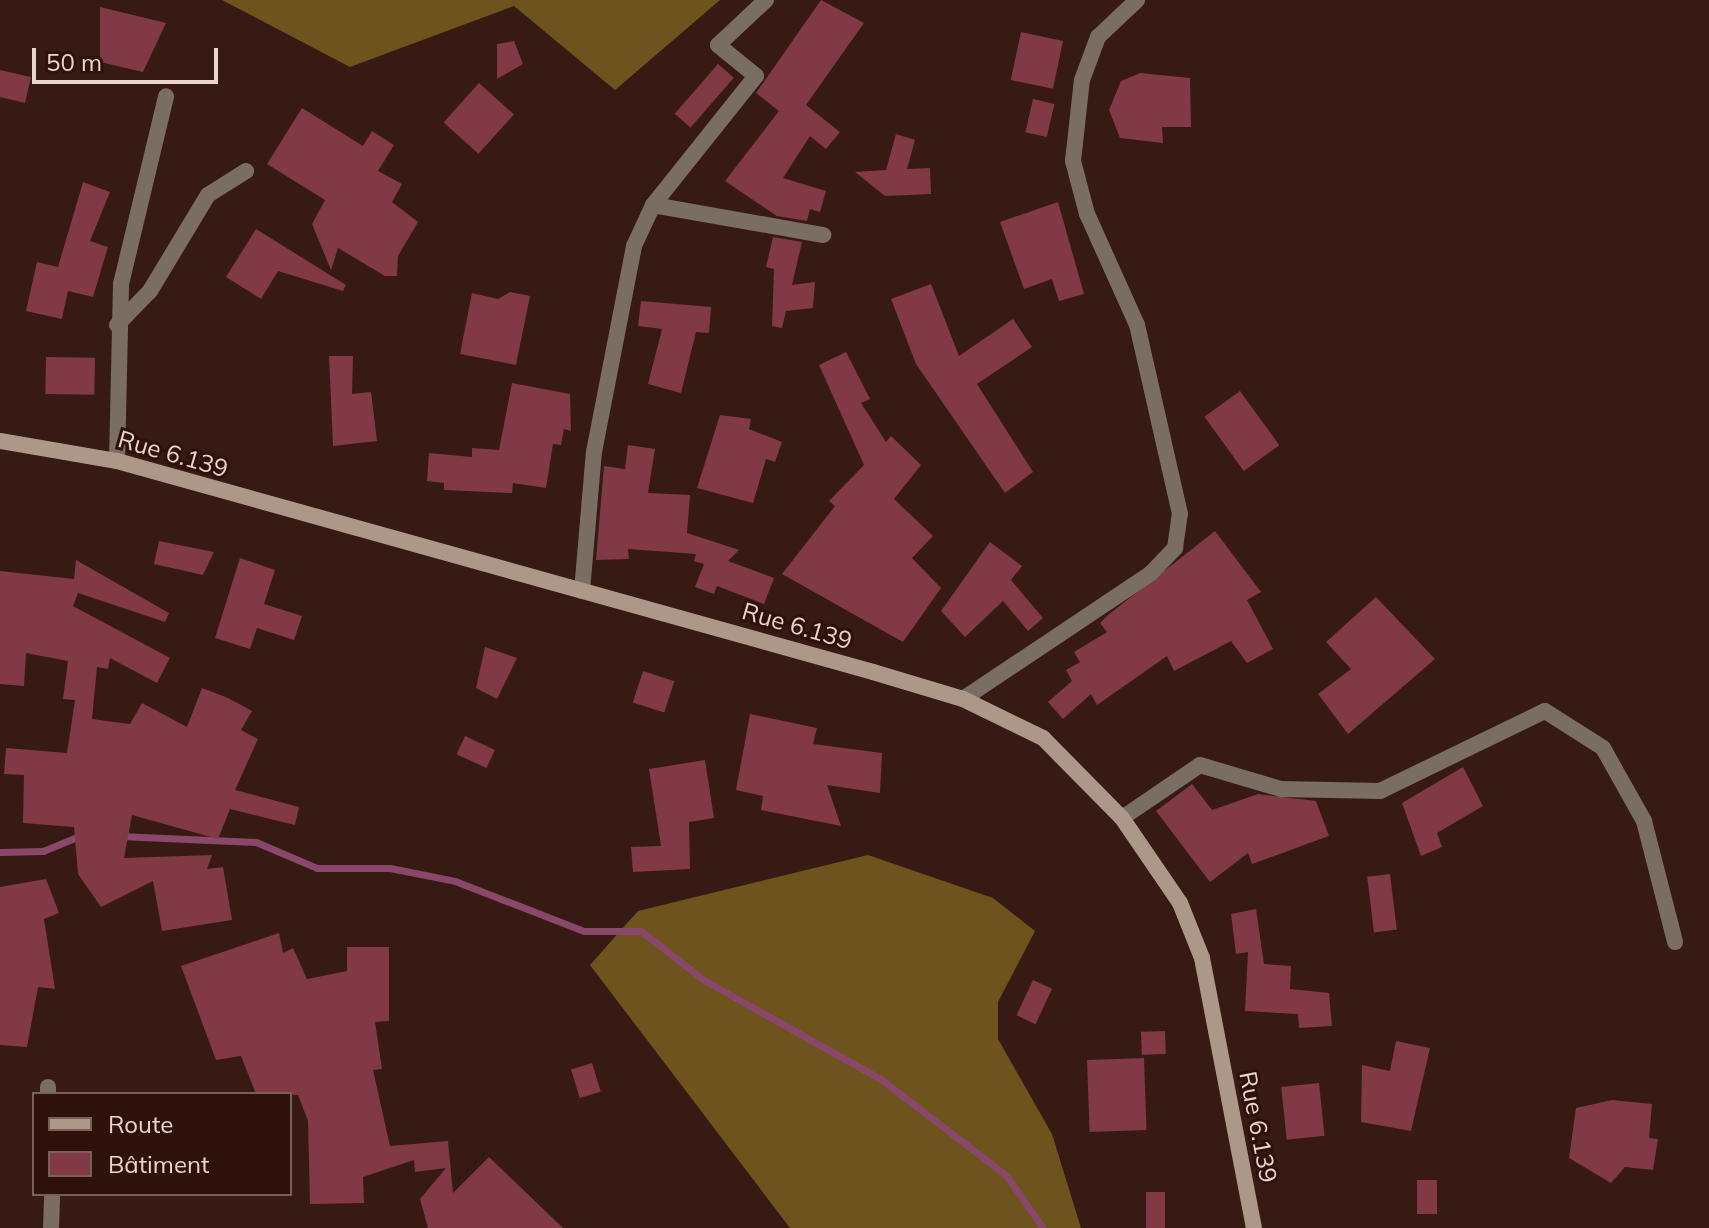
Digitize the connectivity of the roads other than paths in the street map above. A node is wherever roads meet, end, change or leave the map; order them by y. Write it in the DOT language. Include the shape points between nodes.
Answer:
graph roads {
  1 [pos="766,0"];
  2 [pos="1137,0"];
  3 [pos="166,96"];
  4 [pos="246,171"];
  5 [pos="653,205"];
  6 [pos="823,235"];
  7 [pos="117,325"];
  8 [pos="0,441"];
  9 [pos="117,461"];
  10 [pos="582,591"];
  11 [pos="963,699"];
  12 [pos="1122,818"];
  13 [pos="1675,942"];
  14 [pos="52,1196"];
  15 [pos="51,1228"];
  16 [pos="1254,1228"];
  1 -- 5 [label="street" via="718,45 756,76"];
  2 -- 11 [label="street" via="1098,37 1082,80 1073,161 1087,214 1137,325 1180,514 1175,548 1151,573"];
  3 -- 7 [label="street"];
  4 -- 7 [label="street" via="208,195 150,291"];
  5 -- 6 [label="street"];
  5 -- 10 [label="street" via="634,246 594,452"];
  7 -- 9 [label="street"];
  8 -- 9 [label="street, Rue 6.139"];
  9 -- 10 [label="street, Rue 6.139"];
  10 -- 11 [label="street, Rue 6.139"];
  11 -- 12 [label="street, Rue 6.139" via="1043,738"];
  12 -- 13 [label="street" via="1200,765 1281,789 1380,791 1545,711 1603,748 1644,821"];
  12 -- 16 [label="street, Rue 6.139" via="1180,903 1202,958"];
  14 -- 15 [label="street"];
}
